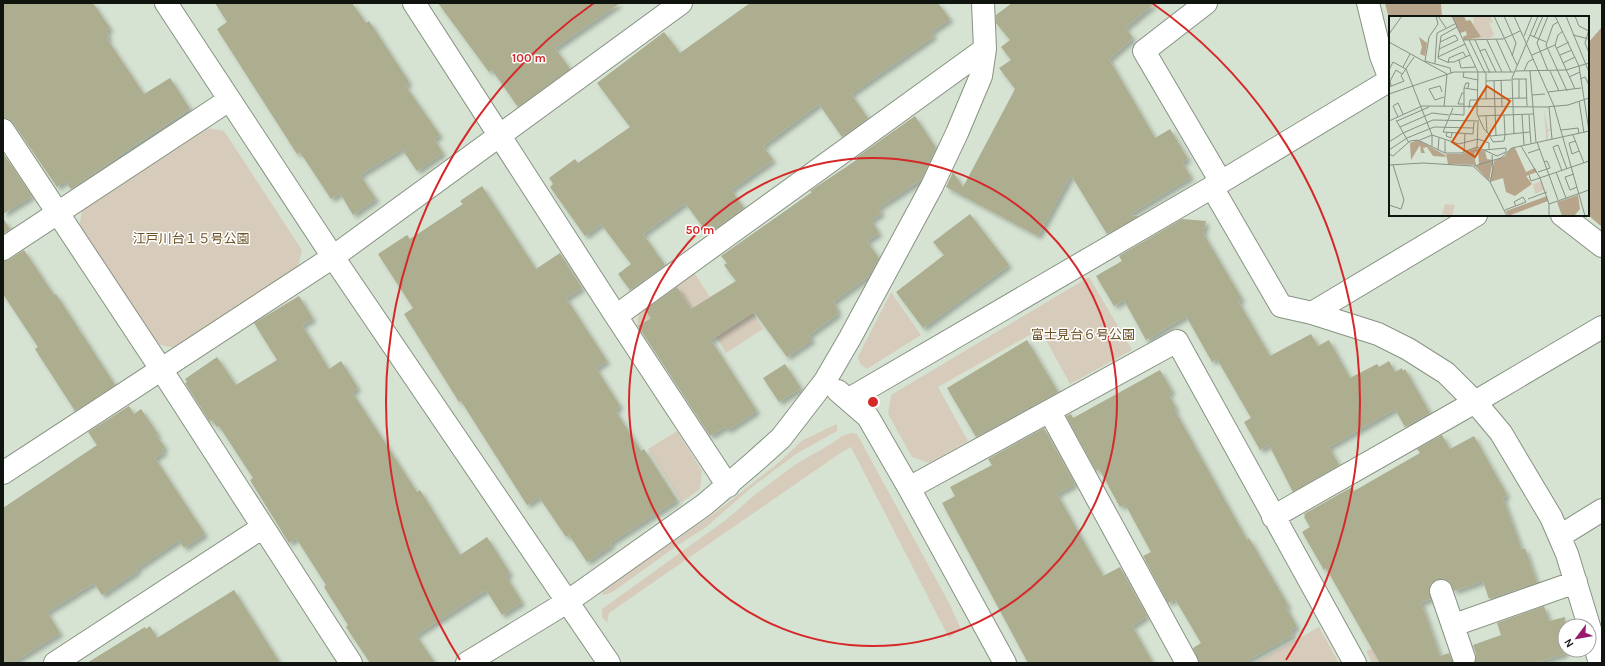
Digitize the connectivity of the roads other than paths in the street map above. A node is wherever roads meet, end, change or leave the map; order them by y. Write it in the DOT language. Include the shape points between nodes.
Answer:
graph roads {
  1 [pos="166,3"];
  2 [pos="414,3"];
  3 [pos="681,3"];
  4 [pos="984,3"];
  5 [pos="1206,3"];
  6 [pos="1368,3"];
  7 [pos="985,49"];
  8 [pos="1389,76"];
  9 [pos="1389,80"];
  10 [pos="229,100"];
  11 [pos="3,130"];
  12 [pos="499,136"];
  13 [pos="1216,184"];
  14 [pos="58,213"];
  15 [pos="1474,216"];
  16 [pos="1563,216"];
  17 [pos="1602,246"];
  18 [pos="3,249"];
  19 [pos="333,257"];
  20 [pos="1312,313"];
  21 [pos="616,316"];
  22 [pos="1602,327"];
  23 [pos="161,369"];
  24 [pos="825,381"];
  25 [pos="849,400"];
  26 [pos="1475,402"];
  27 [pos="1050,412"];
  28 [pos="3,473"];
  29 [pos="728,486"];
  30 [pos="909,488"];
  31 [pos="1602,510"];
  32 [pos="1273,516"];
  33 [pos="263,528"];
  34 [pos="1560,536"];
  35 [pos="1576,582"];
  36 [pos="1441,592"];
  37 [pos="567,602"];
  38 [pos="1587,618"];
  39 [pos="1454,625"];
  40 [pos="1597,653"];
  41 [pos="1464,658"];
  42 [pos="55,663"];
  43 [pos="351,663"];
  44 [pos="467,663"];
  45 [pos="609,663"];
  46 [pos="1005,663"];
  47 [pos="1187,663"];
  48 [pos="1355,663"];
  49 [pos="1600,663"];
  1 -- 10 [label="street"];
  2 -- 12 [label="street"];
  3 -- 12 [label="street"];
  4 -- 7 [label="street"];
  5 -- 13 [label="street" via="1144,51"];
  6 -- 8 [label="street" via="1381,56"];
  7 -- 21 [label="street"];
  7 -- 24 [label="street" via="981,76 957,133 924,200"];
  9 -- 13 [label="street"];
  10 -- 14 [label="street"];
  10 -- 19 [label="street"];
  11 -- 14 [label="street"];
  12 -- 19 [label="street"];
  12 -- 21 [label="street"];
  13 -- 20 [label="street" via="1281,306"];
  13 -- 25 [label="street"];
  14 -- 18 [label="street"];
  14 -- 23 [label="street"];
  15 -- 20 [label="street"];
  16 -- 17 [label="street"];
  19 -- 23 [label="street"];
  19 -- 37 [label="street"];
  20 -- 26 [label="street" via="1378,334 1408,349 1446,373"];
  21 -- 29 [label="street"];
  22 -- 26 [label="street"];
  23 -- 28 [label="street"];
  23 -- 33 [label="street"];
  24 -- 25 [label="street"];
  24 -- 29 [label="street" via="781,438"];
  25 -- 30 [label="street" via="868,417"];
  26 -- 32 [label="street"];
  26 -- 34 [label="street" via="1501,432"];
  27 -- 30 [label="street"];
  27 -- 32 [label="street" via="1177,342"];
  27 -- 47 [label="street"];
  29 -- 37 [label="street"];
  30 -- 46 [label="street"];
  31 -- 34 [label="street"];
  32 -- 48 [label="street"];
  33 -- 42 [label="street"];
  33 -- 43 [label="street"];
  34 -- 35 [label="street"];
  35 -- 38 [label="street"];
  35 -- 39 [label="street"];
  36 -- 39 [label="street"];
  37 -- 44 [label="street"];
  37 -- 45 [label="street"];
  39 -- 41 [label="street"];
  40 -- 49 [label="street"];
}
